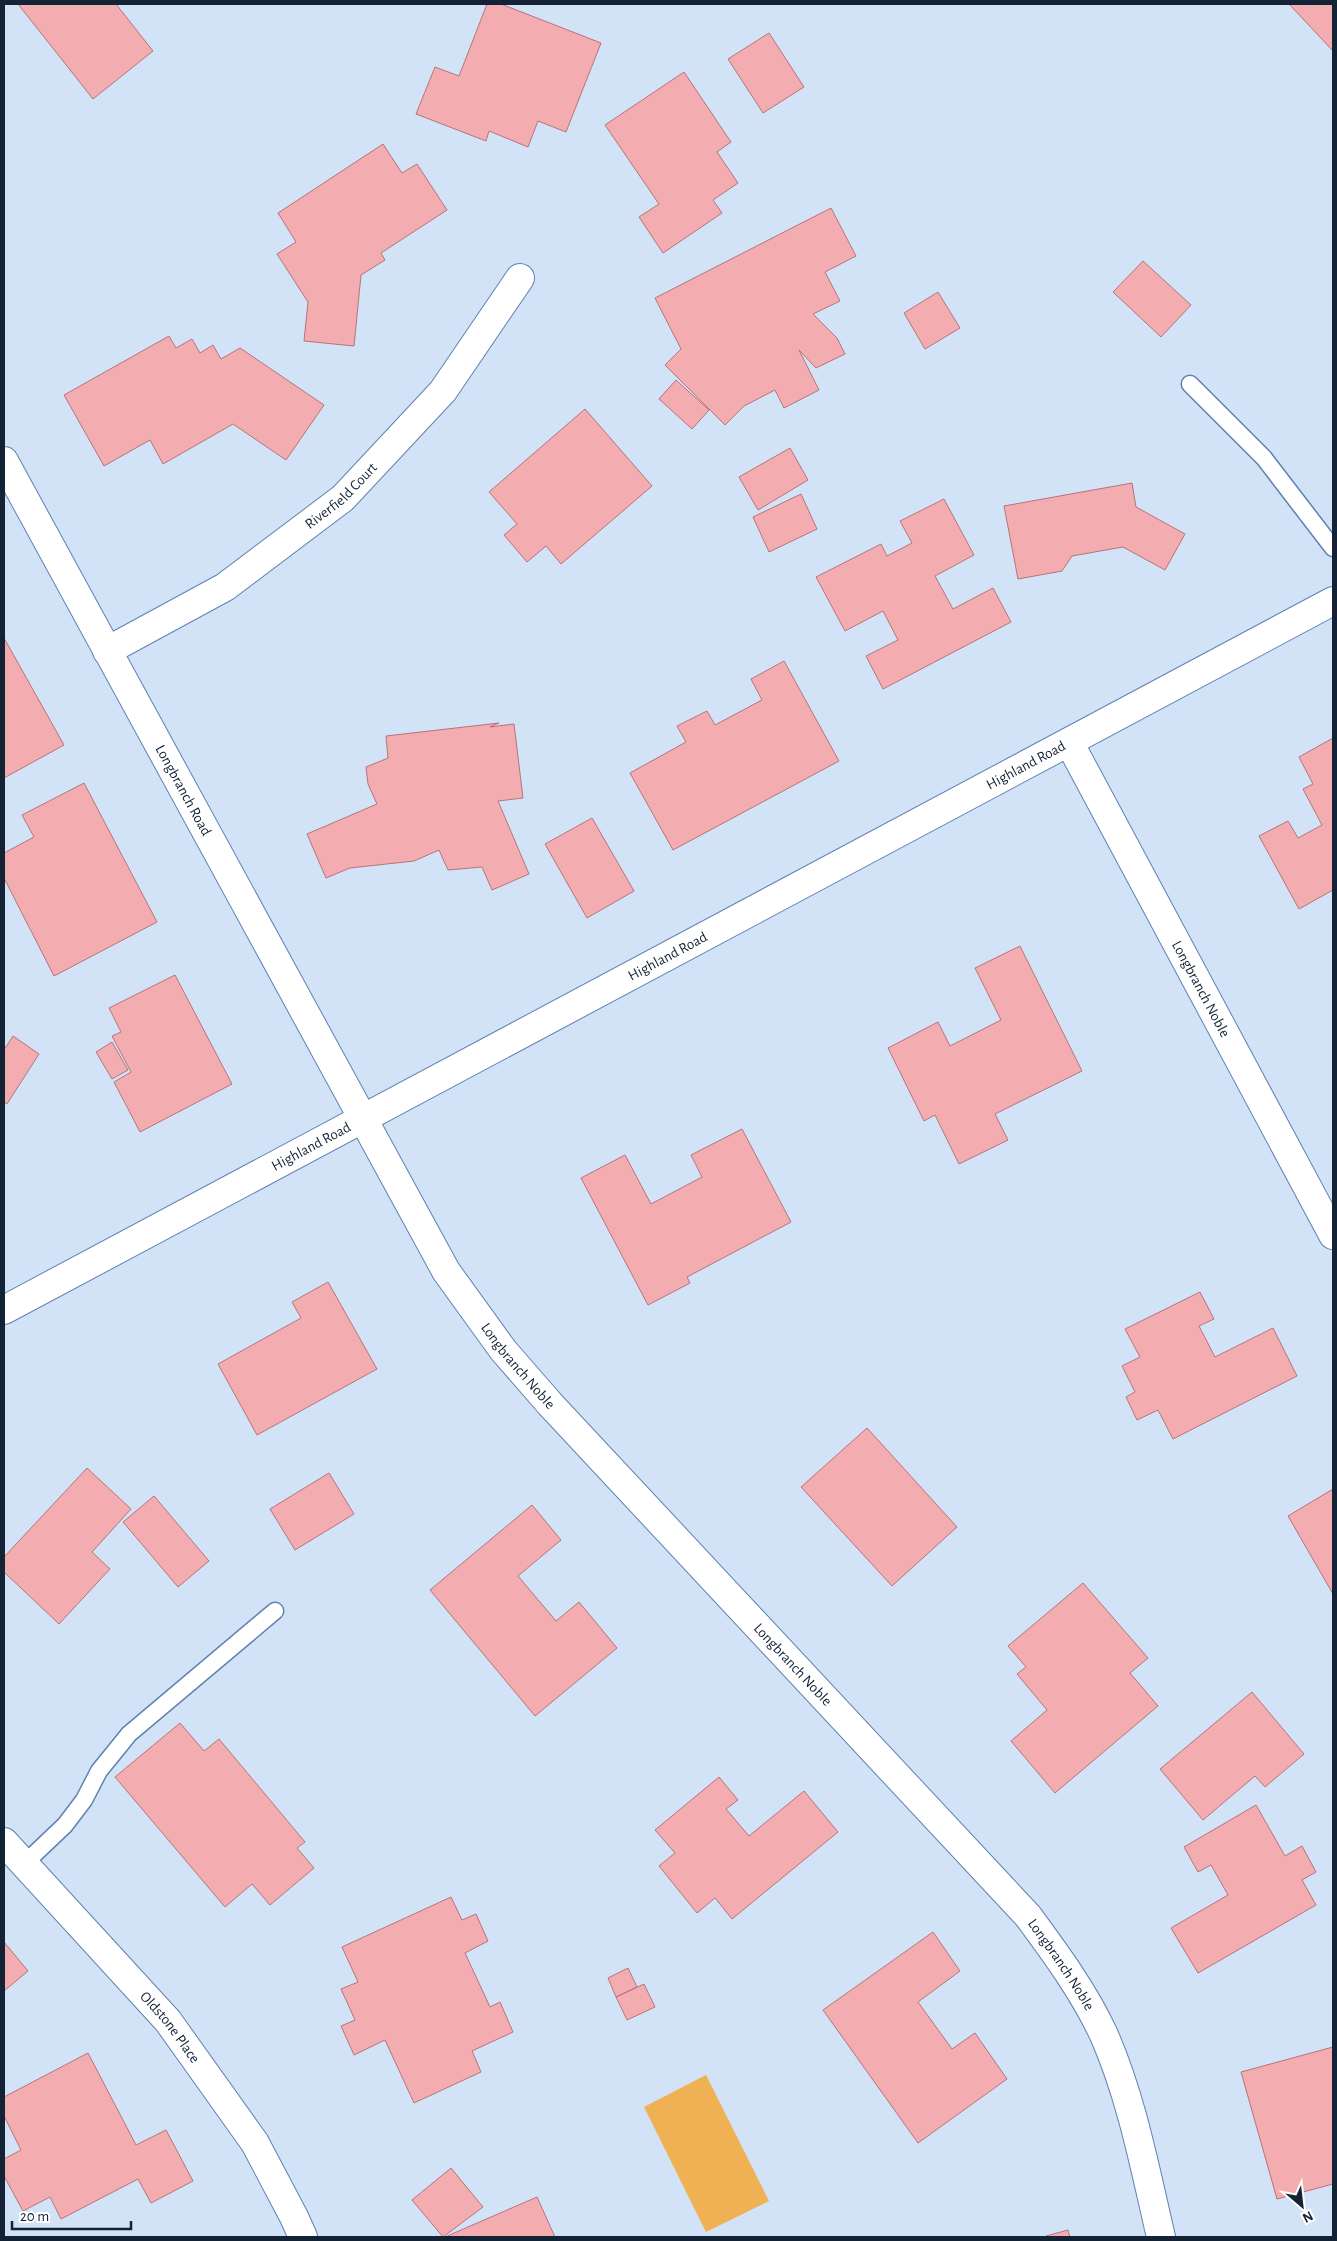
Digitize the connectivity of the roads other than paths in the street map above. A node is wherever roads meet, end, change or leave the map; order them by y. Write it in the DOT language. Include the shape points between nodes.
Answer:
graph roads {
  1 [pos="520,278"];
  2 [pos="1190,384"];
  3 [pos="4,460"];
  4 [pos="1333,548"];
  5 [pos="1333,601"];
  6 [pos="107,651"];
  7 [pos="1070,742"];
  8 [pos="362,1120"];
  9 [pos="1333,1235"];
  10 [pos="4,1310"];
  11 [pos="275,1611"];
  12 [pos="4,1842"];
  13 [pos="24,1864"];
  14 [pos="303,2237"];
  15 [pos="1161,2237"];
  1 -- 6 [label="street, Riverfield Court" via="443,391 343,498 225,587"];
  2 -- 4 [label="lane" via="1264,458"];
  3 -- 6 [label="street, Longbranch Road"];
  5 -- 7 [label="street, Highland Road"];
  6 -- 8 [label="street, Longbranch Road"];
  7 -- 8 [label="street, Highland Road"];
  7 -- 9 [label="street, Longbranch Noble"];
  8 -- 10 [label="street, Highland Road"];
  8 -- 15 [label="street, Longbranch Noble" via="446,1271 503,1350 1028,1916 1065,1967 1103,2035 1129,2103"];
  11 -- 13 [label="lane" via="129,1734 100,1771 66,1825"];
  12 -- 13 [label="street, Oldstone Place"];
  13 -- 14 [label="street, Oldstone Place" via="168,2021 255,2144"];
}
